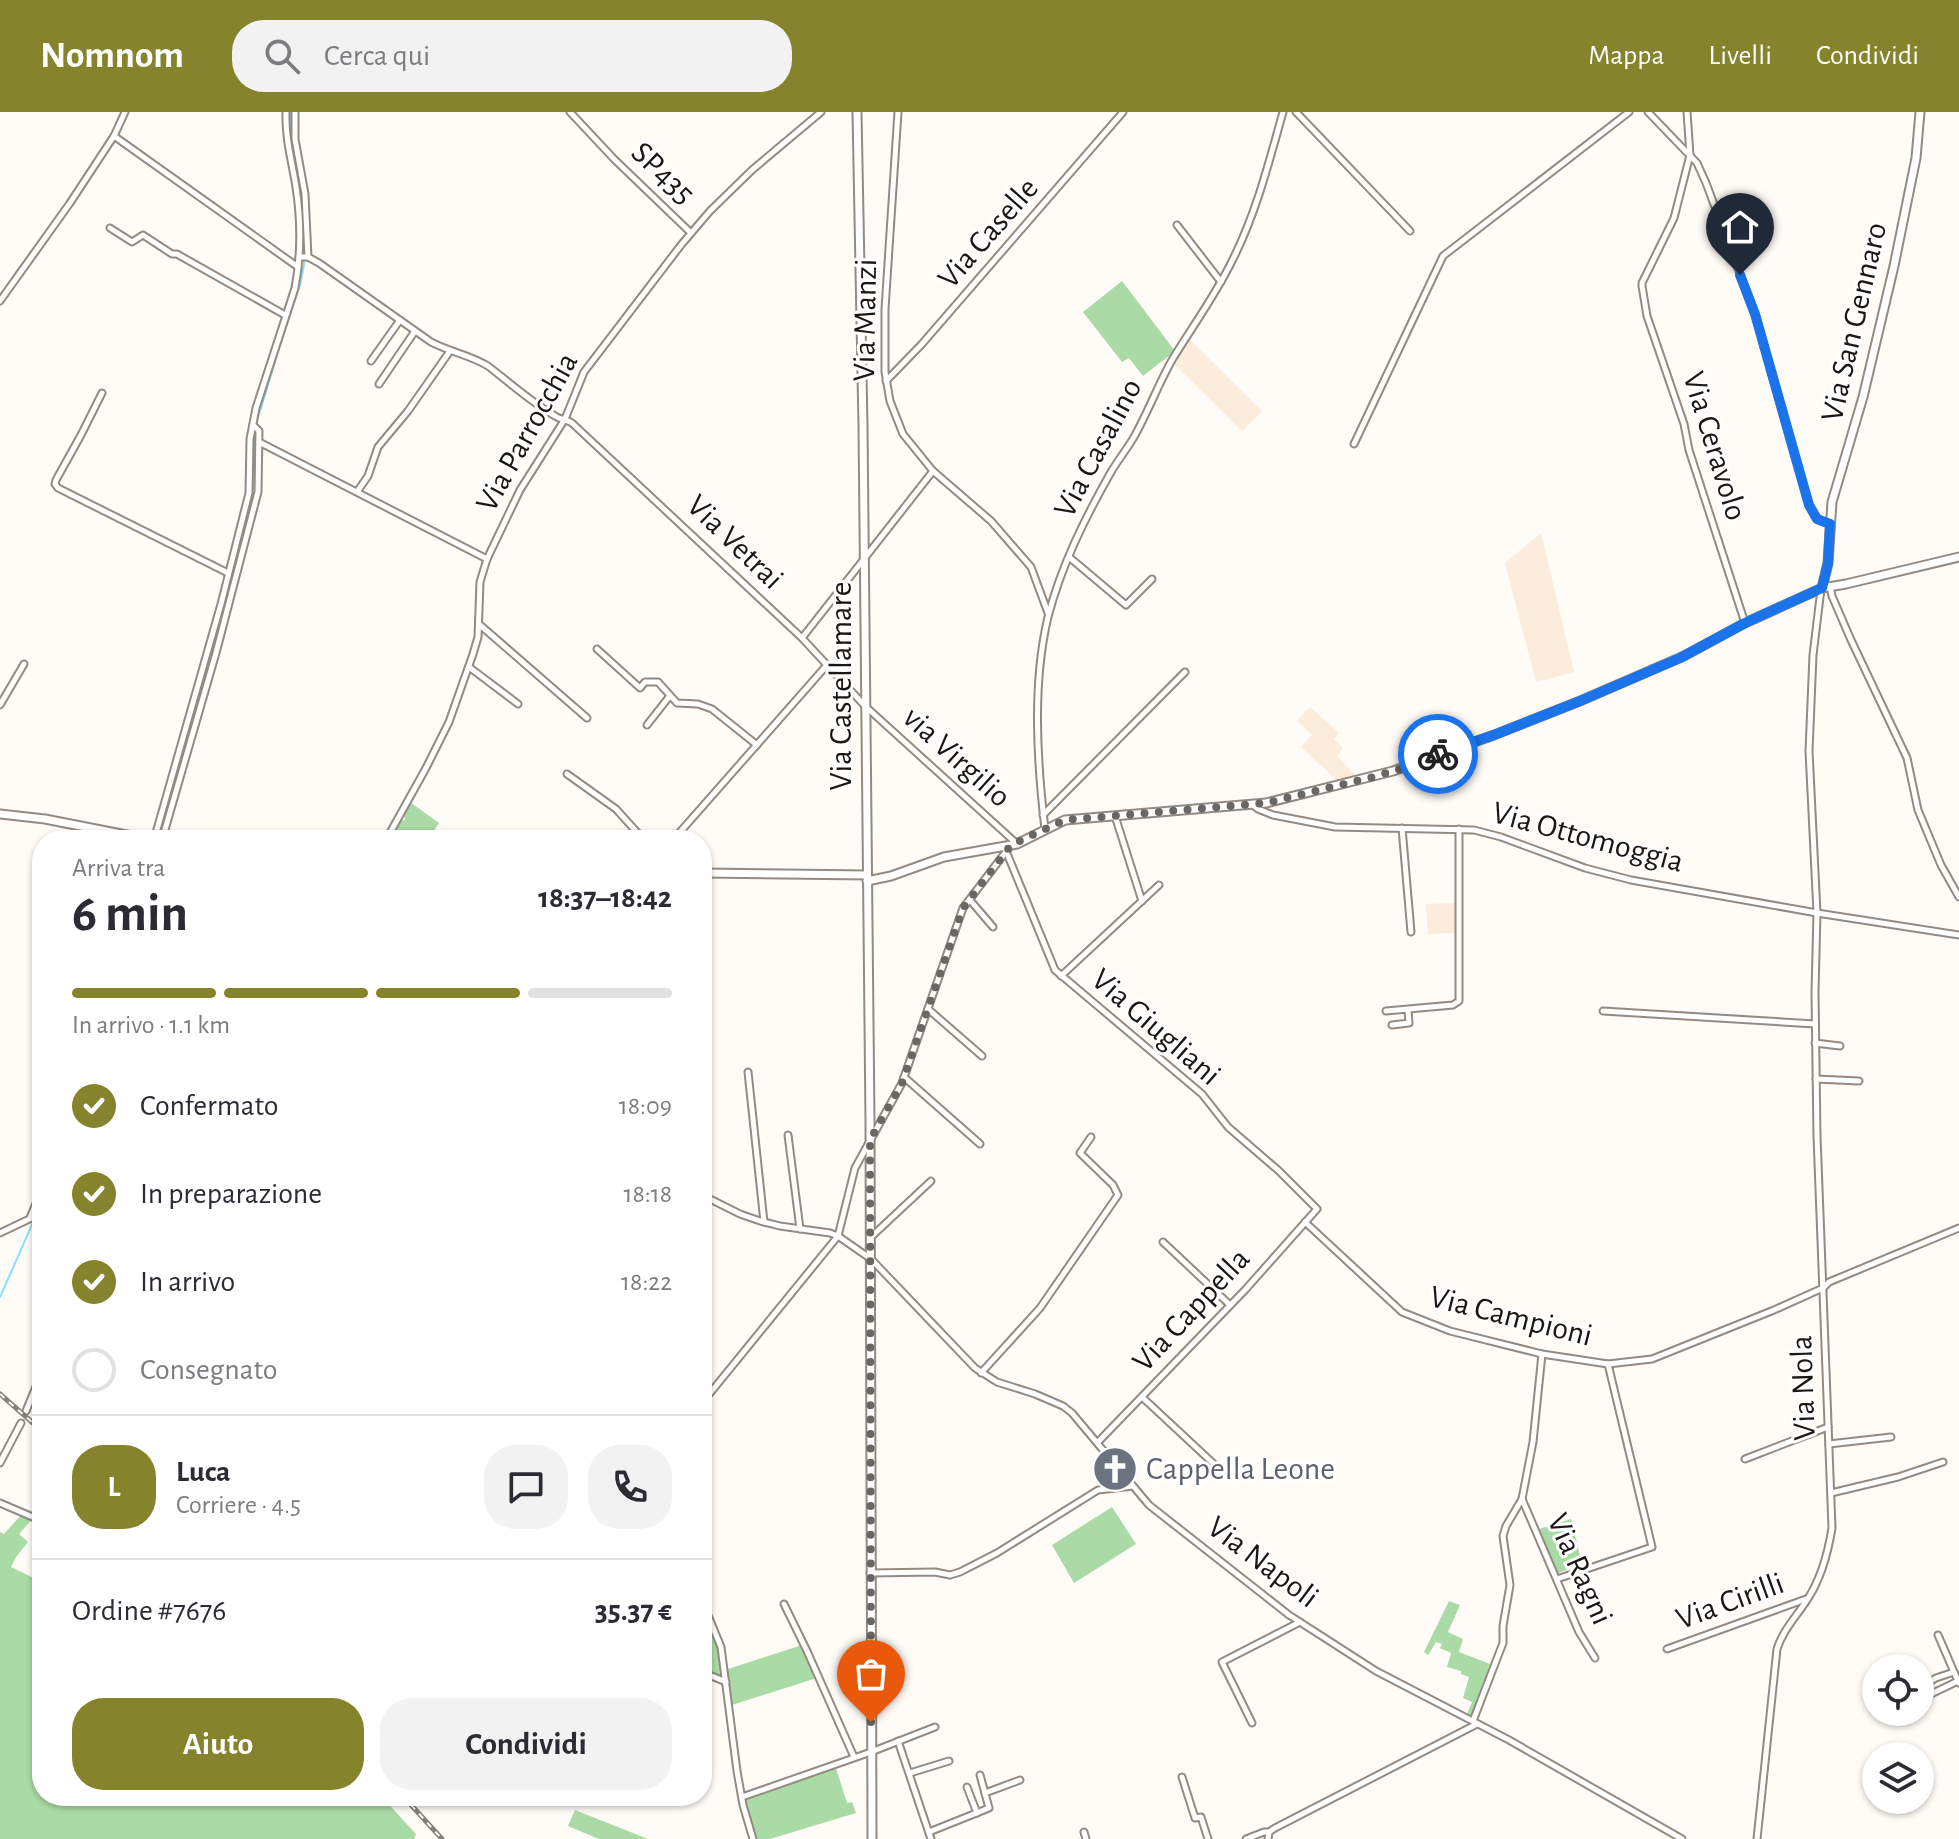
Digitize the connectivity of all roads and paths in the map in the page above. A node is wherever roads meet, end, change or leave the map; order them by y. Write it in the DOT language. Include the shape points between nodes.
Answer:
graph roads {
  1 [pos="125,112"];
  2 [pos="286,112"];
  3 [pos="295,112"];
  4 [pos="570,112"];
  5 [pos="821,112"];
  6 [pos="857,112"];
  7 [pos="898,112"];
  8 [pos="1123,112"];
  9 [pos="1283,112"];
  10 [pos="1296,112"];
  11 [pos="1629,112"];
  12 [pos="1648,112"];
  13 [pos="1687,112"];
  14 [pos="1920,112"];
  15 [pos="114,136"];
  16 [pos="1690,155"];
  17 [pos="1177,225"];
  18 [pos="110,228"];
  19 [pos="1410,231"];
  20 [pos="691,233"];
  21 [pos="304,257"];
  22 [pos="298,267"];
  23 [pos="1221,282"];
  24 [pos="0,301"];
  25 [pos="285,315"];
  26 [pos="400,320"];
  27 [pos="415,331"];
  28 [pos="450,351"];
  29 [pos="371,361"];
  30 [pos="886,382"];
  31 [pos="379,384"];
  32 [pos="102,393"];
  33 [pos="565,419"];
  34 [pos="254,426"];
  35 [pos="259,442"];
  36 [pos="1354,444"];
  37 [pos="933,471"];
  38 [pos="357,492"];
  39 [pos="1830,524"];
  40 [pos="1069,557"];
  41 [pos="1959,557"];
  42 [pos="487,559"];
  43 [pos="865,559"];
  44 [pos="228,573"];
  45 [pos="1152,579"];
  46 [pos="1826,587"];
  47 [pos="1049,614"];
  48 [pos="1745,623"];
  49 [pos="479,625"];
  50 [pos="802,638"];
  51 [pos="597,649"];
  52 [pos="24,664"];
  53 [pos="827,665"];
  54 [pos="469,667"];
  55 [pos="1185,672"];
  56 [pos="669,697"];
  57 [pos="518,704"];
  58 [pos="0,705"];
  59 [pos="865,706"];
  60 [pos="587,718"];
  61 [pos="647,725"];
  62 [pos="757,745"];
  63 [pos="567,774"];
  64 [pos="1253,805"];
  65 [pos="0,814"];
  66 [pos="1043,815"];
  67 [pos="1115,815"];
  68 [pos="1402,828"];
  69 [pos="1045,829"];
  70 [pos="1459,829"];
  71 [pos="102,830"];
  72 [pos="156,830"];
  73 [pos="165,830"];
  74 [pos="392,830"];
  75 [pos="635,830"];
  76 [pos="682,830"];
  77 [pos="1011,847"];
  78 [pos="712,873"];
  79 [pos="867,878"];
  80 [pos="1159,885"];
  81 [pos="1959,897"];
  82 [pos="970,900"];
  83 [pos="1142,901"];
  84 [pos="1817,913"];
  85 [pos="993,927"];
  86 [pos="1411,932"];
  87 [pos="1959,935"];
  88 [pos="1061,976"];
  89 [pos="928,1009"];
  90 [pos="1408,1010"];
  91 [pos="1386,1011"];
  92 [pos="1603,1011"];
  93 [pos="1815,1024"];
  94 [pos="1392,1025"];
  95 [pos="1815,1043"];
  96 [pos="1840,1046"];
  97 [pos="982,1056"];
  98 [pos="748,1072"];
  99 [pos="904,1077"];
  100 [pos="1816,1079"];
  101 [pos="1859,1081"];
  102 [pos="788,1135"];
  103 [pos="1091,1137"];
  104 [pos="870,1140"];
  105 [pos="980,1144"];
  106 [pos="931,1181"];
  107 [pos="712,1200"];
  108 [pos="1317,1209"];
  109 [pos="32,1217"];
  110 [pos="764,1222"];
  111 [pos="1305,1222"];
  112 [pos="1959,1228"];
  113 [pos="800,1229"];
  114 [pos="0,1233"];
  115 [pos="838,1236"];
  116 [pos="870,1238"];
  117 [pos="1163,1242"];
  118 [pos="871,1259"];
  119 [pos="1823,1288"];
  120 [pos="1230,1305"];
  121 [pos="1542,1354"];
  122 [pos="1608,1364"];
  123 [pos="981,1373"];
  124 [pos="712,1391"];
  125 [pos="32,1396"];
  126 [pos="1142,1397"];
  127 [pos="26,1411"];
  128 [pos="21,1423"];
  129 [pos="1828,1427"];
  130 [pos="1891,1437"];
  131 [pos="1098,1442"];
  132 [pos="1829,1444"];
  133 [pos="1745,1459"];
  134 [pos="1943,1462"];
  135 [pos="0,1463"];
  136 [pos="1215,1465"];
  137 [pos="1134,1486"];
  138 [pos="1831,1493"];
  139 [pos="1522,1499"];
  140 [pos="0,1503"];
  141 [pos="32,1517"];
  142 [pos="870,1573"];
  143 [pos="1557,1579"];
  144 [pos="1808,1598"];
  145 [pos="784,1604"];
  146 [pos="1301,1622"];
  147 [pos="712,1625"];
  148 [pos="1938,1635"];
  149 [pos="1667,1649"];
  150 [pos="1595,1658"];
  151 [pos="712,1676"];
  152 [pos="1957,1677"];
  153 [pos="1934,1679"];
  154 [pos="727,1683"];
  155 [pos="1934,1692"];
  156 [pos="1475,1722"];
  157 [pos="1252,1723"];
  158 [pos="935,1727"];
  159 [pos="898,1741"];
  160 [pos="871,1752"];
  161 [pos="854,1757"];
  162 [pos="949,1761"];
  163 [pos="910,1773"];
  164 [pos="980,1775"];
  165 [pos="1182,1777"];
  166 [pos="1020,1780"];
  167 [pos="967,1787"];
  168 [pos="985,1793"];
  169 [pos="742,1797"];
  170 [pos="977,1813"];
  171 [pos="928,1832"];
  172 [pos="1268,1836"];
  173 [pos="753,1839"];
  174 [pos="872,1839"];
  175 [pos="931,1839"];
  176 [pos="1208,1839"];
  177 [pos="1246,1839"];
  178 [pos="1682,1839"];
  179 [pos="1757,1839"];
  1 -- 15 [label="street"];
  2 -- 21 [label="street"];
  3 -- 21 [label="street" via="305,194"];
  4 -- 20 [label="street, SP435"];
  5 -- 20 [label="street, Via Parrocchia" via="743,178"];
  6 -- 43 [label="street, Via Castellamare"];
  7 -- 30 [label="street, Via Manzi" via="885,309"];
  8 -- 30 [label="street, Via Caselle"];
  9 -- 23 [label="street, Via Casalino" via="1248,227"];
  10 -- 19 [label="street"];
  11 -- 36 [label="street" via="1443,256"];
  12 -- 16 [label="street"];
  13 -- 16 [label="street"];
  14 -- 39 [label="street, Via San Gennaro" via="1894,266"];
  15 -- 22 [label="street"];
  15 -- 24 [label="street"];
  16 -- 39 [label="street" via="1748,293 1809,505 1817,519"];
  16 -- 48 [label="street, Via Ceravolo" via="1674,218 1642,283 1647,316"];
  17 -- 23 [label="street"];
  18 -- 25 [label="street" via="132,242 143,235"];
  20 -- 33 [label="street, Via Parrocchia" via="590,363"];
  21 -- 22 [label="street"];
  21 -- 26 [label="street, Via Vetrai"];
  22 -- 25 [label="street"];
  23 -- 40 [label="street, Via Casalino" via="1166,371"];
  25 -- 34 [label="street"];
  26 -- 27 [label="street, Via Vetrai"];
  26 -- 29 [label="street"];
  27 -- 28 [label="street, Via Vetrai"];
  27 -- 31 [label="street"];
  28 -- 33 [label="street, Via Vetrai" via="479,360"];
  28 -- 38 [label="street" via="378,447"];
  30 -- 37 [label="street, Via Manzi" via="903,434"];
  32 -- 44 [label="street" via="55,484"];
  33 -- 42 [label="street, Via Parrocchia" via="520,490"];
  33 -- 50 [label="street, Via Vetrai"];
  34 -- 35 [label="street"];
  34 -- 44 [label="street" via="249,493"];
  35 -- 38 [label="street"];
  35 -- 73 [label="street" via="258,492"];
  37 -- 43 [label="street"];
  37 -- 47 [label="street, Via Manzi" via="991,521 1031,567"];
  38 -- 42 [label="street"];
  39 -- 46 [label="street, Via San Gennaro"];
  40 -- 45 [label="street" via="1126,605"];
  40 -- 47 [label="street, Via Casalino"];
  41 -- 46 [label="street"];
  42 -- 49 [label="street, Via Parrocchia" via="480,582"];
  43 -- 50 [label="street"];
  43 -- 59 [label="street, Via Castellamare"];
  44 -- 72 [label="street"];
  46 -- 48 [label="street"];
  46 -- 81 [label="street" via="1907,758 1918,810"];
  46 -- 84 [label="street, Via Nola" via="1813,655 1809,751"];
  47 -- 66 [label="street, Via Casalino" via="1039,689"];
  48 -- 64 [label="street" via="1680,658 1494,735 1393,771"];
  49 -- 54 [label="street, Via Parrocchia"];
  49 -- 60 [label="street"];
  50 -- 53 [label="street, Via Vetrai"];
  51 -- 56 [label="street" via="640,688 645,682 658,682"];
  52 -- 58 [label="street"];
  53 -- 59 [label="street, Via Vetrai"];
  53 -- 62 [label="street"];
  54 -- 57 [label="street"];
  54 -- 74 [label="street, Via Parrocchia" via="441,741"];
  55 -- 66 [label="street"];
  56 -- 61 [label="street"];
  56 -- 62 [label="street" via="712,709"];
  59 -- 77 [label="street, via Virgilio"];
  59 -- 79 [label="street, Via Castellamare"];
  62 -- 76 [label="street"];
  63 -- 75 [label="street" via="616,809"];
  64 -- 67 [label="street"];
  64 -- 68 [label="street, Via Ottomoggia" via="1273,815 1335,827"];
  65 -- 71 [label="street"];
  66 -- 69 [label="street, Via Casalino"];
  67 -- 69 [label="street" via="1070,819"];
  67 -- 83 [label="street"];
  68 -- 70 [label="street, Via Ottomoggia"];
  68 -- 86 [label="street"];
  69 -- 77 [label="street"];
  70 -- 84 [label="street, Via Ottomoggia" via="1490,833 1631,880"];
  70 -- 90 [label="street" via="1459,1001"];
  77 -- 79 [label="street" via="944,857 891,876"];
  77 -- 82 [label="street"];
  77 -- 88 [label="street, Via Giugliani"];
  78 -- 79 [label="street"];
  79 -- 104 [label="street, Via Castellamare"];
  80 -- 83 [label="street"];
  82 -- 85 [label="street"];
  82 -- 89 [label="street"];
  83 -- 88 [label="street"];
  84 -- 87 [label="street, Via Ottomoggia"];
  84 -- 93 [label="street, Via Nola"];
  88 -- 108 [label="street, Via Giugliani" via="1202,1094 1228,1127"];
  89 -- 97 [label="street"];
  89 -- 99 [label="street"];
  90 -- 91 [label="street"];
  90 -- 94 [label="street" via="1409,1023"];
  92 -- 93 [label="street"];
  93 -- 95 [label="street, Via Nola"];
  95 -- 96 [label="street"];
  95 -- 100 [label="street, Via Nola"];
  98 -- 110 [label="street"];
  99 -- 104 [label="street"];
  99 -- 105 [label="street"];
  100 -- 101 [label="street"];
  100 -- 119 [label="street, Via Nola"];
  102 -- 113 [label="street"];
  103 -- 123 [label="street" via="1080,1153 1118,1195 1040,1308"];
  104 -- 115 [label="street" via="855,1168"];
  104 -- 116 [label="street, Via Castellamare"];
  106 -- 116 [label="street"];
  107 -- 110 [label="street"];
  108 -- 111 [label="street, Via Cappella"];
  109 -- 114 [label="street"];
  110 -- 113 [label="street"];
  111 -- 120 [label="street, Via Cappella"];
  111 -- 121 [label="street, Via Campioni" via="1402,1312 1450,1331"];
  112 -- 119 [label="street, Via Campioni"];
  113 -- 115 [label="street"];
  115 -- 118 [label="street, Via Napoli"];
  115 -- 124 [label="street"];
  116 -- 118 [label="street, Via Castellamare"];
  117 -- 120 [label="street"];
  118 -- 123 [label="street, Via Napoli"];
  118 -- 142 [label="street, Via Castellamare"];
  119 -- 122 [label="street, Via Campioni" via="1652,1359"];
  119 -- 129 [label="street, Via Nola"];
  120 -- 126 [label="street, Via Cappella"];
  121 -- 122 [label="street, Via Campioni"];
  121 -- 139 [label="street, Via Ragni"];
  122 -- 143 [label="street" via="1652,1547"];
  123 -- 131 [label="street, Via Napoli" via="1063,1406"];
  125 -- 127 [label="street"];
  126 -- 131 [label="street, Via Cappella"];
  126 -- 136 [label="street"];
  128 -- 135 [label="street"];
  129 -- 132 [label="street, Via Nola"];
  129 -- 133 [label="street"];
  130 -- 132 [label="street"];
  131 -- 137 [label="street, Via Napoli"];
  132 -- 138 [label="street, Via Nola"];
  134 -- 138 [label="street"];
  137 -- 142 [label="street" via="1098,1490 960,1572"];
  137 -- 146 [label="street, Via Napoli" via="1149,1505"];
  138 -- 144 [label="street, Via Nola" via="1830,1542"];
  139 -- 143 [label="street, Via Ragni"];
  139 -- 156 [label="street, Via Ragni" via="1503,1536 1510,1585 1503,1643"];
  140 -- 141 [label="street"];
  142 -- 160 [label="street, Via Castellamare"];
  143 -- 150 [label="street, Via Ragni"];
  144 -- 149 [label="street, Via Cirilli"];
  144 -- 179 [label="street, Via Nola" via="1777,1649"];
  145 -- 161 [label="street"];
  146 -- 156 [label="street, Via Napoli" via="1376,1671"];
  146 -- 157 [label="street" via="1222,1662"];
  147 -- 154 [label="street"];
  148 -- 152 [label="street"];
  151 -- 154 [label="street"];
  152 -- 153 [label="street"];
  152 -- 155 [label="street"];
  154 -- 169 [label="street"];
  156 -- 172 [label="street"];
  156 -- 178 [label="street, Via Napoli"];
  158 -- 159 [label="street"];
  159 -- 160 [label="street"];
  159 -- 163 [label="street"];
  160 -- 161 [label="street"];
  160 -- 174 [label="street, Via Castellamare"];
  161 -- 169 [label="street"];
  162 -- 163 [label="street"];
  163 -- 171 [label="street"];
  164 -- 168 [label="street"];
  165 -- 176 [label="street"];
  166 -- 168 [label="street"];
  167 -- 170 [label="street"];
  168 -- 170 [label="street" via="989,1808"];
  169 -- 173 [label="street"];
  170 -- 171 [label="street"];
  171 -- 175 [label="street"];
  172 -- 177 [label="street" via="1264,1832"];
}
